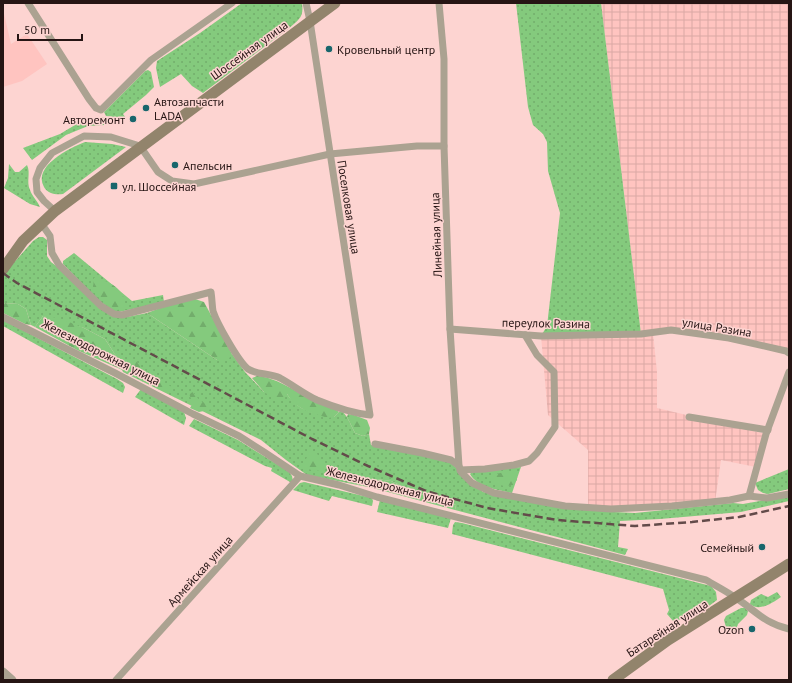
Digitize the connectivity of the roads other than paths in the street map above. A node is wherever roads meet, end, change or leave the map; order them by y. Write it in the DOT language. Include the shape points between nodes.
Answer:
graph roads {
  1 [pos="28,3"];
  2 [pos="232,3"];
  3 [pos="306,3"];
  4 [pos="335,3"];
  5 [pos="439,3"];
  6 [pos="310,21"];
  7 [pos="140,146"];
  8 [pos="444,146"];
  9 [pos="330,154"];
  10 [pos="55,211"];
  11 [pos="41,223"];
  12 [pos="3,269"];
  13 [pos="3,317"];
  14 [pos="450,329"];
  15 [pos="641,334"];
  16 [pos="525,335"];
  17 [pos="789,353"];
  18 [pos="789,372"];
  19 [pos="689,417"];
  20 [pos="768,430"];
  21 [pos="375,444"];
  22 [pos="460,468"];
  23 [pos="300,476"];
  24 [pos="789,494"];
  25 [pos="749,496"];
  26 [pos="789,564"];
  27 [pos="736,598"];
  28 [pos="789,629"];
  29 [pos="3,672"];
  30 [pos="616,679"];
  31 [pos="12,680"];
  32 [pos="116,680"];
  1 -- 2 [label="street" via="89,99 96,108 102,110 151,60"];
  3 -- 6 [label="street, Поселковая улица"];
  4 -- 6 [label="main road, Шоссейная улица"];
  5 -- 8 [label="street, Линейная улица" via="444,59"];
  6 -- 7 [label="main road, Шоссейная улица"];
  6 -- 9 [label="street, Поселковая улица"];
  7 -- 9 [label="street" via="158,172 172,181 194,184"];
  7 -- 10 [label="main road, Шоссейная улица"];
  7 -- 10 [label="street" via="111,137 84,136 52,153 40,168 36,179 37,192"];
  8 -- 9 [label="street"];
  8 -- 14 [label="street, Линейная улица"];
  9 -- 11 [label="street, Поселковая улица" via="370,415 317,400 279,377 247,368 235,352 213,311 212,292 130,314 114,314 108,311 59,265 52,253 50,236"];
  10 -- 11 [label="main road, Шоссейная улица"];
  11 -- 12 [label="main road, Шоссейная улица" via="23,241"];
  13 -- 23 [label="street, Железнодорожная улица" via="239,436"];
  14 -- 16 [label="street, переулок Разина"];
  14 -- 22 [label="street, Линейная улица"];
  15 -- 16 [label="street, переулок Разина"];
  15 -- 17 [label="street, улица Разина" via="670,330 729,338"];
  16 -- 22 [label="street" via="537,355 554,372 555,427 529,461 485,469"];
  18 -- 20 [label="street"];
  19 -- 20 [label="street"];
  20 -- 25 [label="street"];
  21 -- 22 [label="street" via="451,460"];
  22 -- 25 [label="street" via="472,483 494,493 565,506 611,509 672,506"];
  23 -- 27 [label="street, Железнодорожная улица" via="706,580"];
  23 -- 32 [label="street, Армейская улица"];
  24 -- 25 [label="street" via="767,498"];
  26 -- 27 [label="main road"];
  27 -- 28 [label="street, Железнодорожная улица" via="776,626"];
  27 -- 30 [label="main road, Батарейная улица" via="668,640"];
  29 -- 31 [label="street"];
}
